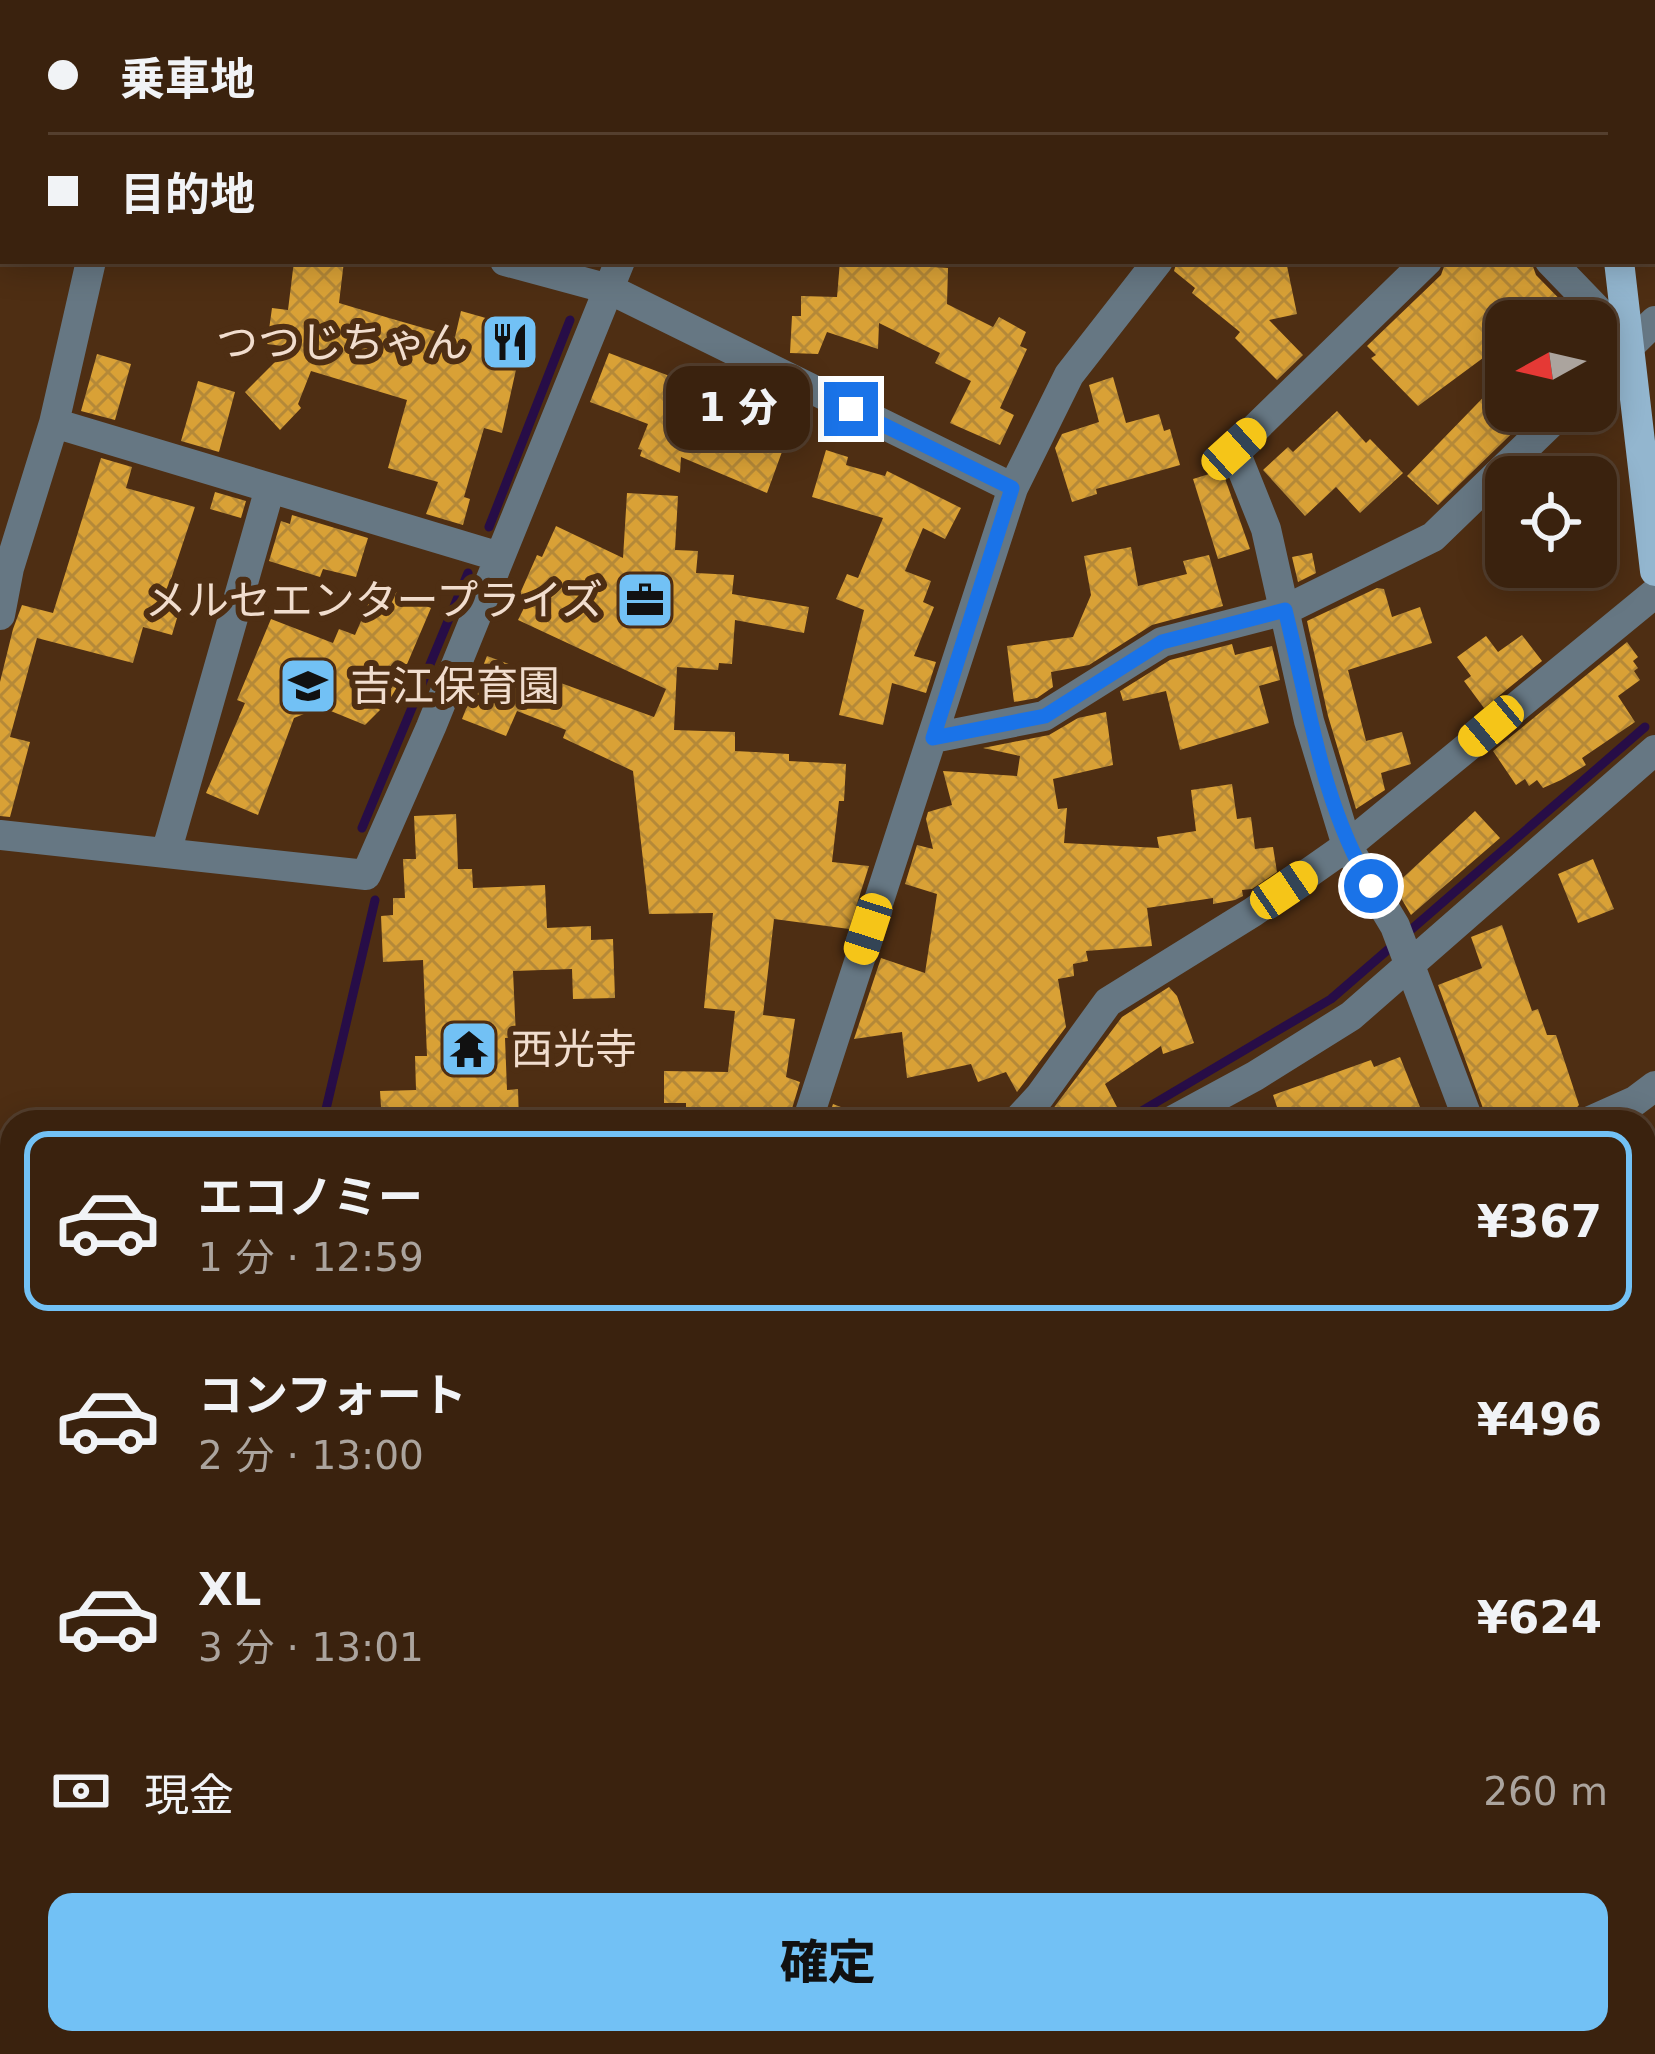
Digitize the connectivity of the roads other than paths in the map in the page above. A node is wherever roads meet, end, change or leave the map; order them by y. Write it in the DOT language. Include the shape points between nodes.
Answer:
graph roads {
  1 [pos="90,264"];
  2 [pos="528,264"];
  3 [pos="1156,264"];
  4 [pos="1424,264"];
  5 [pos="1553,264"];
  6 [pos="1619,264"];
  7 [pos="614,275"];
  8 [pos="1655,321"];
  9 [pos="1631,345"];
  10 [pos="1617,359"];
  11 [pos="54,423"];
  12 [pos="1541,432"];
  13 [pos="270,488"];
  14 [pos="1012,488"];
  15 [pos="500,557"];
  16 [pos="5,567"];
  17 [pos="1655,571"];
  18 [pos="1655,593"];
  19 [pos="1285,610"];
  20 [pos="0,615"];
  21 [pos="933,738"];
  22 [pos="1655,750"];
  23 [pos="0,835"];
  24 [pos="1347,846"];
  25 [pos="166,853"];
  26 [pos="1402,946"];
  27 [pos="1655,1086"];
  28 [pos="811,1110"];
  29 [pos="1027,1110"];
  30 [pos="1192,1110"];
  31 [pos="1464,1110"];
  32 [pos="1615,1110"];
  1 -- 11 [label="street"];
  2 -- 7 [label="street"];
  3 -- 14 [label="street" via="1069,374"];
  4 -- 19 [label="street" via="1234,449 1266,530"];
  5 -- 9 [label="street"];
  6 -- 9 [label="main road"];
  7 -- 14 [label="street"];
  7 -- 15 [label="street"];
  8 -- 9 [label="street"];
  9 -- 10 [label="street"];
  9 -- 17 [label="main road"];
  11 -- 13 [label="street"];
  11 -- 16 [label="street"];
  12 -- 19 [label="street" via="1433,537"];
  13 -- 15 [label="street"];
  13 -- 25 [label="street"];
  14 -- 21 [label="street"];
  15 -- 25 [label="street" via="366,875"];
  16 -- 20 [label="street"];
  18 -- 24 [label="street"];
  19 -- 21 [label="street" via="1162,642 1045,716"];
  19 -- 24 [label="street"];
  21 -- 28 [label="street"];
  22 -- 26 [label="street"];
  23 -- 25 [label="street"];
  24 -- 26 [label="street"];
  24 -- 29 [label="street" via="1108,1002"];
  26 -- 30 [label="street" via="1351,1016"];
  26 -- 31 [label="street"];
  27 -- 32 [label="street"];
}
